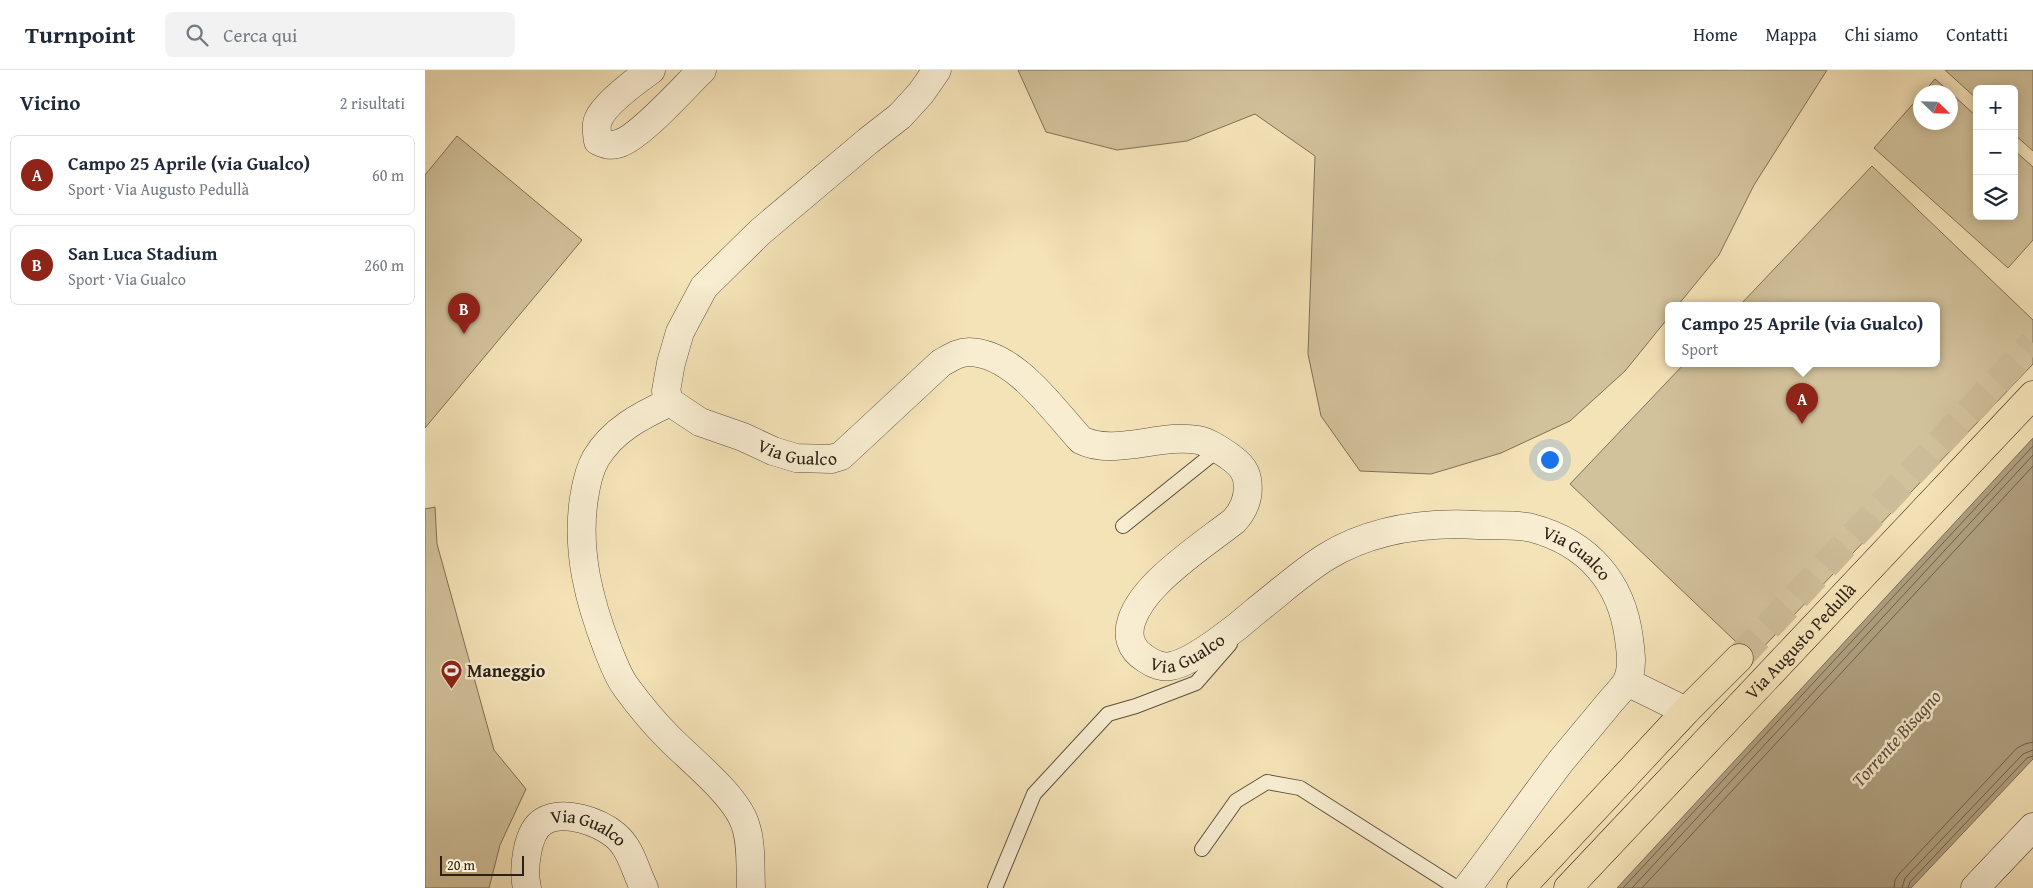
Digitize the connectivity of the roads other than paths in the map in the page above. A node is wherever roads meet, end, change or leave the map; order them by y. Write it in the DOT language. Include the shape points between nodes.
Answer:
graph roads {
  1 [pos="651,70"];
  2 [pos="702,70"];
  3 [pos="937,70"];
  4 [pos="2033,395"];
  5 [pos="670,402"];
  6 [pos="1219,449"];
  7 [pos="1123,526"];
  8 [pos="1235,629"];
  9 [pos="1739,658"];
  10 [pos="1627,682"];
  11 [pos="1686,711"];
  12 [pos="2033,827"];
  13 [pos="1202,850"];
  14 [pos="527,888"];
  15 [pos="644,888"];
  16 [pos="751,888"];
  17 [pos="995,888"];
  18 [pos="1457,888"];
  19 [pos="1467,888"];
  20 [pos="1521,888"];
  21 [pos="1568,888"];
  22 [pos="1975,888"];
  1 -- 2 [label="street" via="622,92 599,117 596,128 598,141 607,145 618,144 641,132"];
  3 -- 5 [label="street" via="900,116 760,232 704,287 680,332 666,391"];
  4 -- 21 [label="main road, Via Augusto Pedullà"];
  5 -- 6 [label="street, Via Gualco" via="700,422 773,451 796,458 831,459 841,456 941,363 955,354 969,352 995,358 1026,380 1081,440 1091,445 1184,439 1199,440"];
  5 -- 16 [label="street" via="626,425 610,439 595,460 586,481 583,506 584,570 595,618 624,686 668,737 731,800 745,824 750,850"];
  6 -- 7 [label="lane"];
  6 -- 8 [label="street, Via Gualco" via="1242,467 1247,476 1249,489 1243,511 1145,595 1129,625 1135,650 1147,660 1168,667 1182,663"];
  8 -- 10 [label="street, Via Gualco" via="1326,557 1363,539 1407,527 1430,525 1530,528 1557,536 1590,557 1607,575 1621,601 1628,631 1632,662"];
  8 -- 17 [label="lane" via="1229,645 1196,682 1108,714 1034,794"];
  9 -- 11 [label="main road, Via Augusto Pedullà"];
  10 -- 11 [label="street"];
  10 -- 19 [label="street, Via Gualco" via="1561,762"];
  11 -- 20 [label="main road, Via Augusto Pedullà"];
  12 -- 22 [label="street"];
  13 -- 18 [label="lane" via="1236,801 1267,782 1300,788"];
  14 -- 15 [label="street, Via Gualco" via="527,849 535,831 543,821 562,816 582,818 617,836 629,851"];
}
